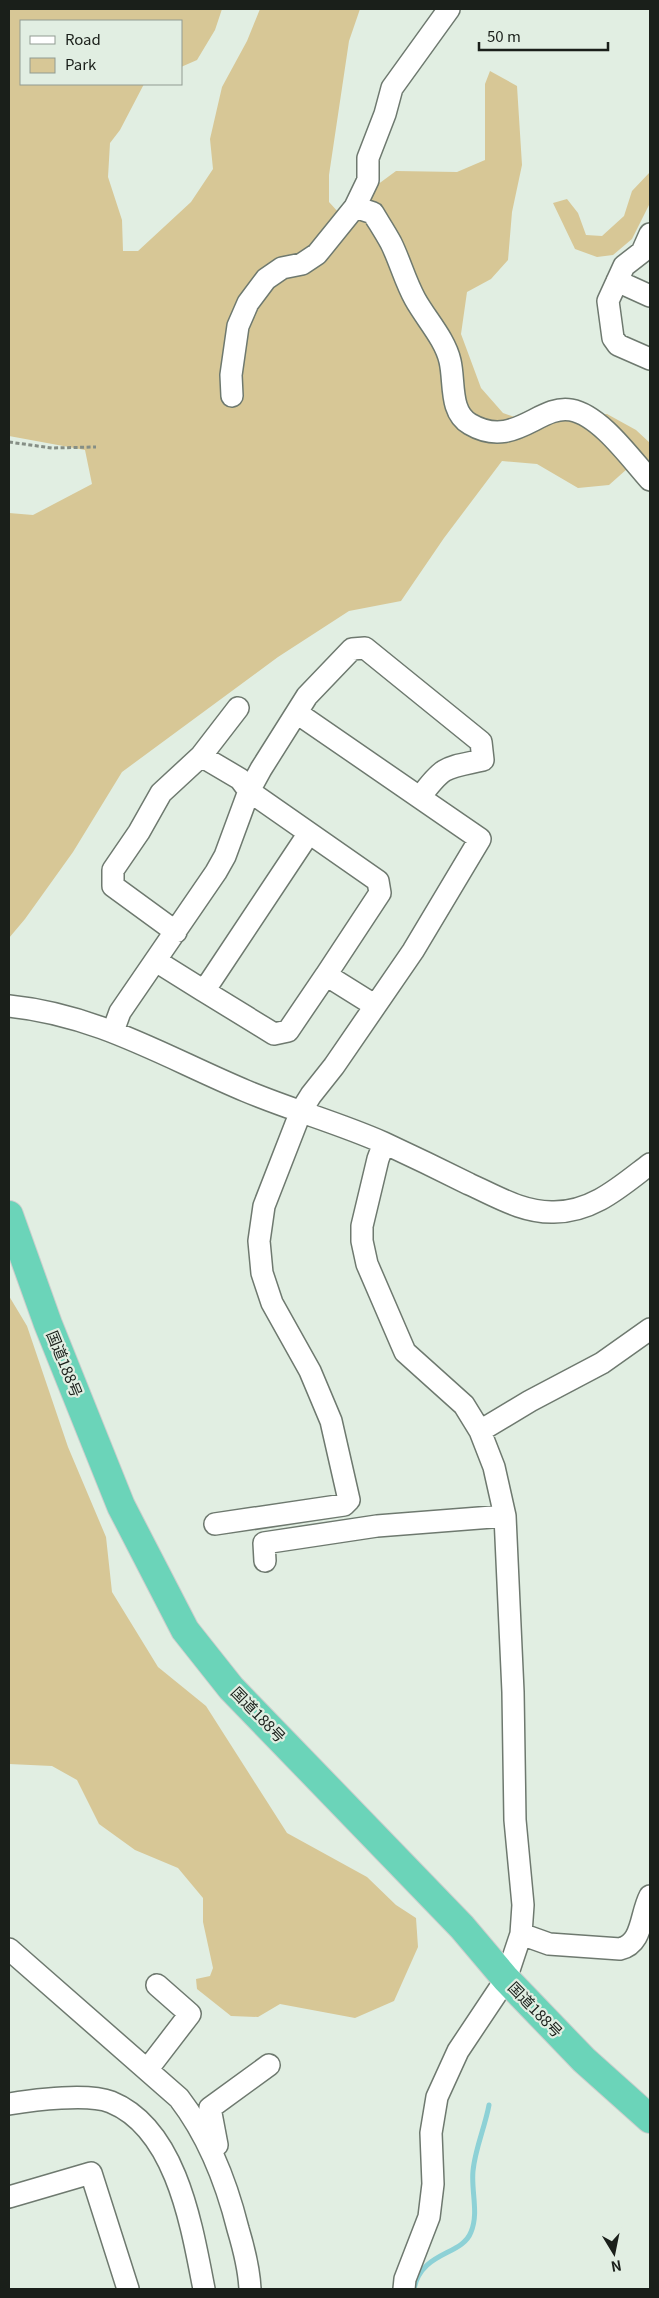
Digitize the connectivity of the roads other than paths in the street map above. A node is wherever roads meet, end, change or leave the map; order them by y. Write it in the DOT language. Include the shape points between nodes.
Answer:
graph roads {
  1 [pos="449,9"];
  2 [pos="355,207"];
  3 [pos="650,234"];
  4 [pos="617,281"];
  5 [pos="650,296"];
  6 [pos="650,359"];
  7 [pos="232,396"];
  8 [pos="650,480"];
  9 [pos="238,708"];
  10 [pos="297,713"];
  11 [pos="202,756"];
  12 [pos="249,790"];
  13 [pos="421,796"];
  14 [pos="309,833"];
  15 [pos="176,932"];
  16 [pos="156,961"];
  17 [pos="326,975"];
  18 [pos="204,991"];
  19 [pos="374,1005"];
  20 [pos="9,1006"];
  21 [pos="113,1031"];
  22 [pos="302,1111"];
  23 [pos="384,1143"];
  24 [pos="650,1164"];
  25 [pos="9,1215"];
  26 [pos="650,1329"];
  27 [pos="480,1431"];
  28 [pos="505,1516"];
  29 [pos="215,1524"];
  30 [pos="265,1561"];
  31 [pos="650,1896"];
  32 [pos="521,1934"];
  33 [pos="9,1949"];
  34 [pos="506,1979"];
  35 [pos="157,1985"];
  36 [pos="269,2064"];
  37 [pos="148,2070"];
  38 [pos="9,2104"];
  39 [pos="650,2119"];
  40 [pos="215,2156"];
  41 [pos="9,2197"];
  42 [pos="128,2289"];
  43 [pos="204,2289"];
  44 [pos="250,2289"];
  45 [pos="404,2289"];
  1 -- 2 [label="street" via="392,88 368,158 368,180"];
  2 -- 7 [label="street" via="317,254 302,264 282,268 266,280 248,303 238,326 231,375"];
  2 -- 8 [label="street" via="373,213 391,244 414,297 450,360 455,405 469,424 492,432 510,431 557,410 572,410 607,431"];
  3 -- 4 [label="street" via="642,252 624,266"];
  4 -- 5 [label="street"];
  4 -- 6 [label="street" via="608,301 613,338 618,345"];
  9 -- 11 [label="street"];
  10 -- 12 [label="street"];
  10 -- 13 [label="street"];
  10 -- 13 [label="street" via="308,696 352,649 365,648 481,742 483,760 447,768 436,775"];
  11 -- 12 [label="street" via="240,778"];
  11 -- 15 [label="street" via="161,793 113,870 113,886"];
  12 -- 14 [label="street"];
  12 -- 15 [label="street" via="225,856"];
  13 -- 19 [label="street" via="480,839 413,951"];
  14 -- 17 [label="street" via="378,881 380,893"];
  14 -- 18 [label="street"];
  15 -- 16 [label="street"];
  16 -- 18 [label="street"];
  16 -- 21 [label="street" via="120,1012"];
  17 -- 18 [label="street" via="288,1031 274,1034"];
  17 -- 19 [label="street"];
  19 -- 22 [label="street"];
  20 -- 21 [label="street" via="88,1022"];
  21 -- 22 [label="street" via="246,1091"];
  22 -- 23 [label="street"];
  22 -- 29 [label="street" via="264,1206 259,1241 272,1304 310,1371 331,1422 349,1500 344,1505"];
  23 -- 24 [label="street" via="510,1203 540,1212 570,1211 592,1204"];
  23 -- 27 [label="street" via="362,1226 367,1264 405,1352 464,1405"];
  25 -- 34 [label="highway, 国道188号" via="48,1324 121,1506 185,1630 231,1688 462,1927"];
  26 -- 27 [label="street" via="602,1363 530,1400"];
  27 -- 28 [label="street" via="494,1467"];
  28 -- 30 [label="street" via="377,1526 264,1543"];
  28 -- 32 [label="street" via="515,1820 523,1905"];
  31 -- 32 [label="street" via="643,1908 636,1939 629,1947 549,1944"];
  32 -- 34 [label="street"];
  33 -- 37 [label="street"];
  34 -- 39 [label="highway, 国道188号" via="584,2060"];
  34 -- 45 [label="street" via="458,2051 437,2097 431,2133 433,2184 429,2217"];
  35 -- 37 [label="street" via="190,2014"];
  36 -- 40 [label="street" via="210,2108 219,2152"];
  37 -- 40 [label="street" via="179,2098 196,2120"];
  38 -- 43 [label="street" via="85,2098 110,2101 132,2113 171,2162 194,2238"];
  40 -- 44 [label="street" via="227,2187 249,2270"];
  41 -- 42 [label="street" via="91,2173"];
}
